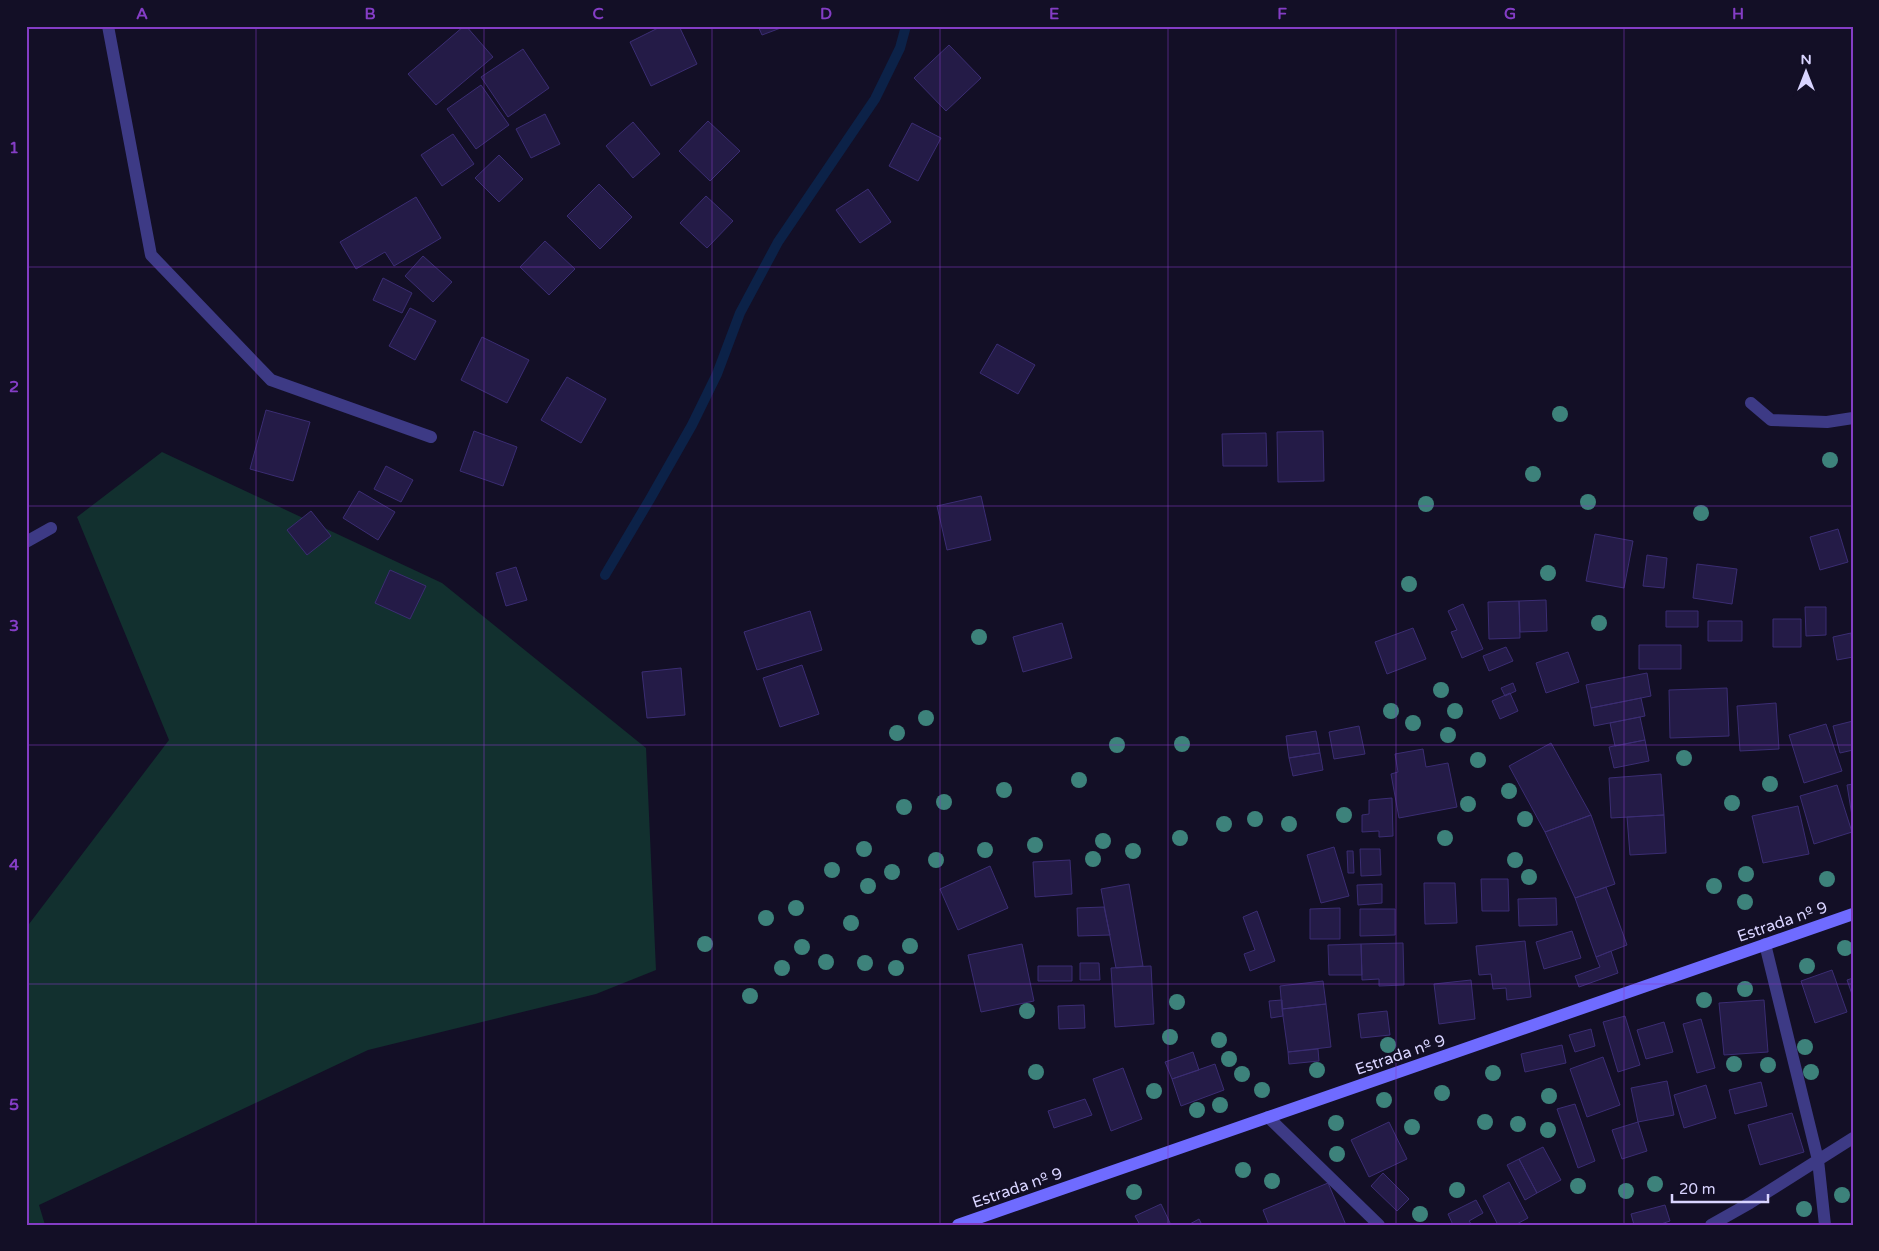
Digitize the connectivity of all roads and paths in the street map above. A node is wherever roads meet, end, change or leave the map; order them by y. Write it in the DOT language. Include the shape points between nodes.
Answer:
graph roads {
  1 [pos="108,26"];
  2 [pos="1751,403"];
  3 [pos="1853,418"];
  4 [pos="431,437"];
  5 [pos="51,528"];
  6 [pos="26,542"];
  7 [pos="1853,914"];
  8 [pos="1765,944"];
  9 [pos="1268,1117"];
  10 [pos="1853,1138"];
  11 [pos="1818,1160"];
  12 [pos="958,1225"];
  13 [pos="1379,1225"];
  14 [pos="1711,1225"];
  15 [pos="1826,1225"];
  1 -- 4 [label="street" via="151,255 271,380"];
  2 -- 3 [label="street" via="1771,420 1827,422"];
  5 -- 6 [label="street"];
  7 -- 8 [label="main road, Estrada nº 9"];
  8 -- 9 [label="main road, Estrada nº 9"];
  8 -- 11 [label="street"];
  9 -- 12 [label="main road, Estrada nº 9"];
  9 -- 13 [label="street"];
  10 -- 11 [label="street"];
  11 -- 14 [label="street"];
  11 -- 15 [label="street"];
}
